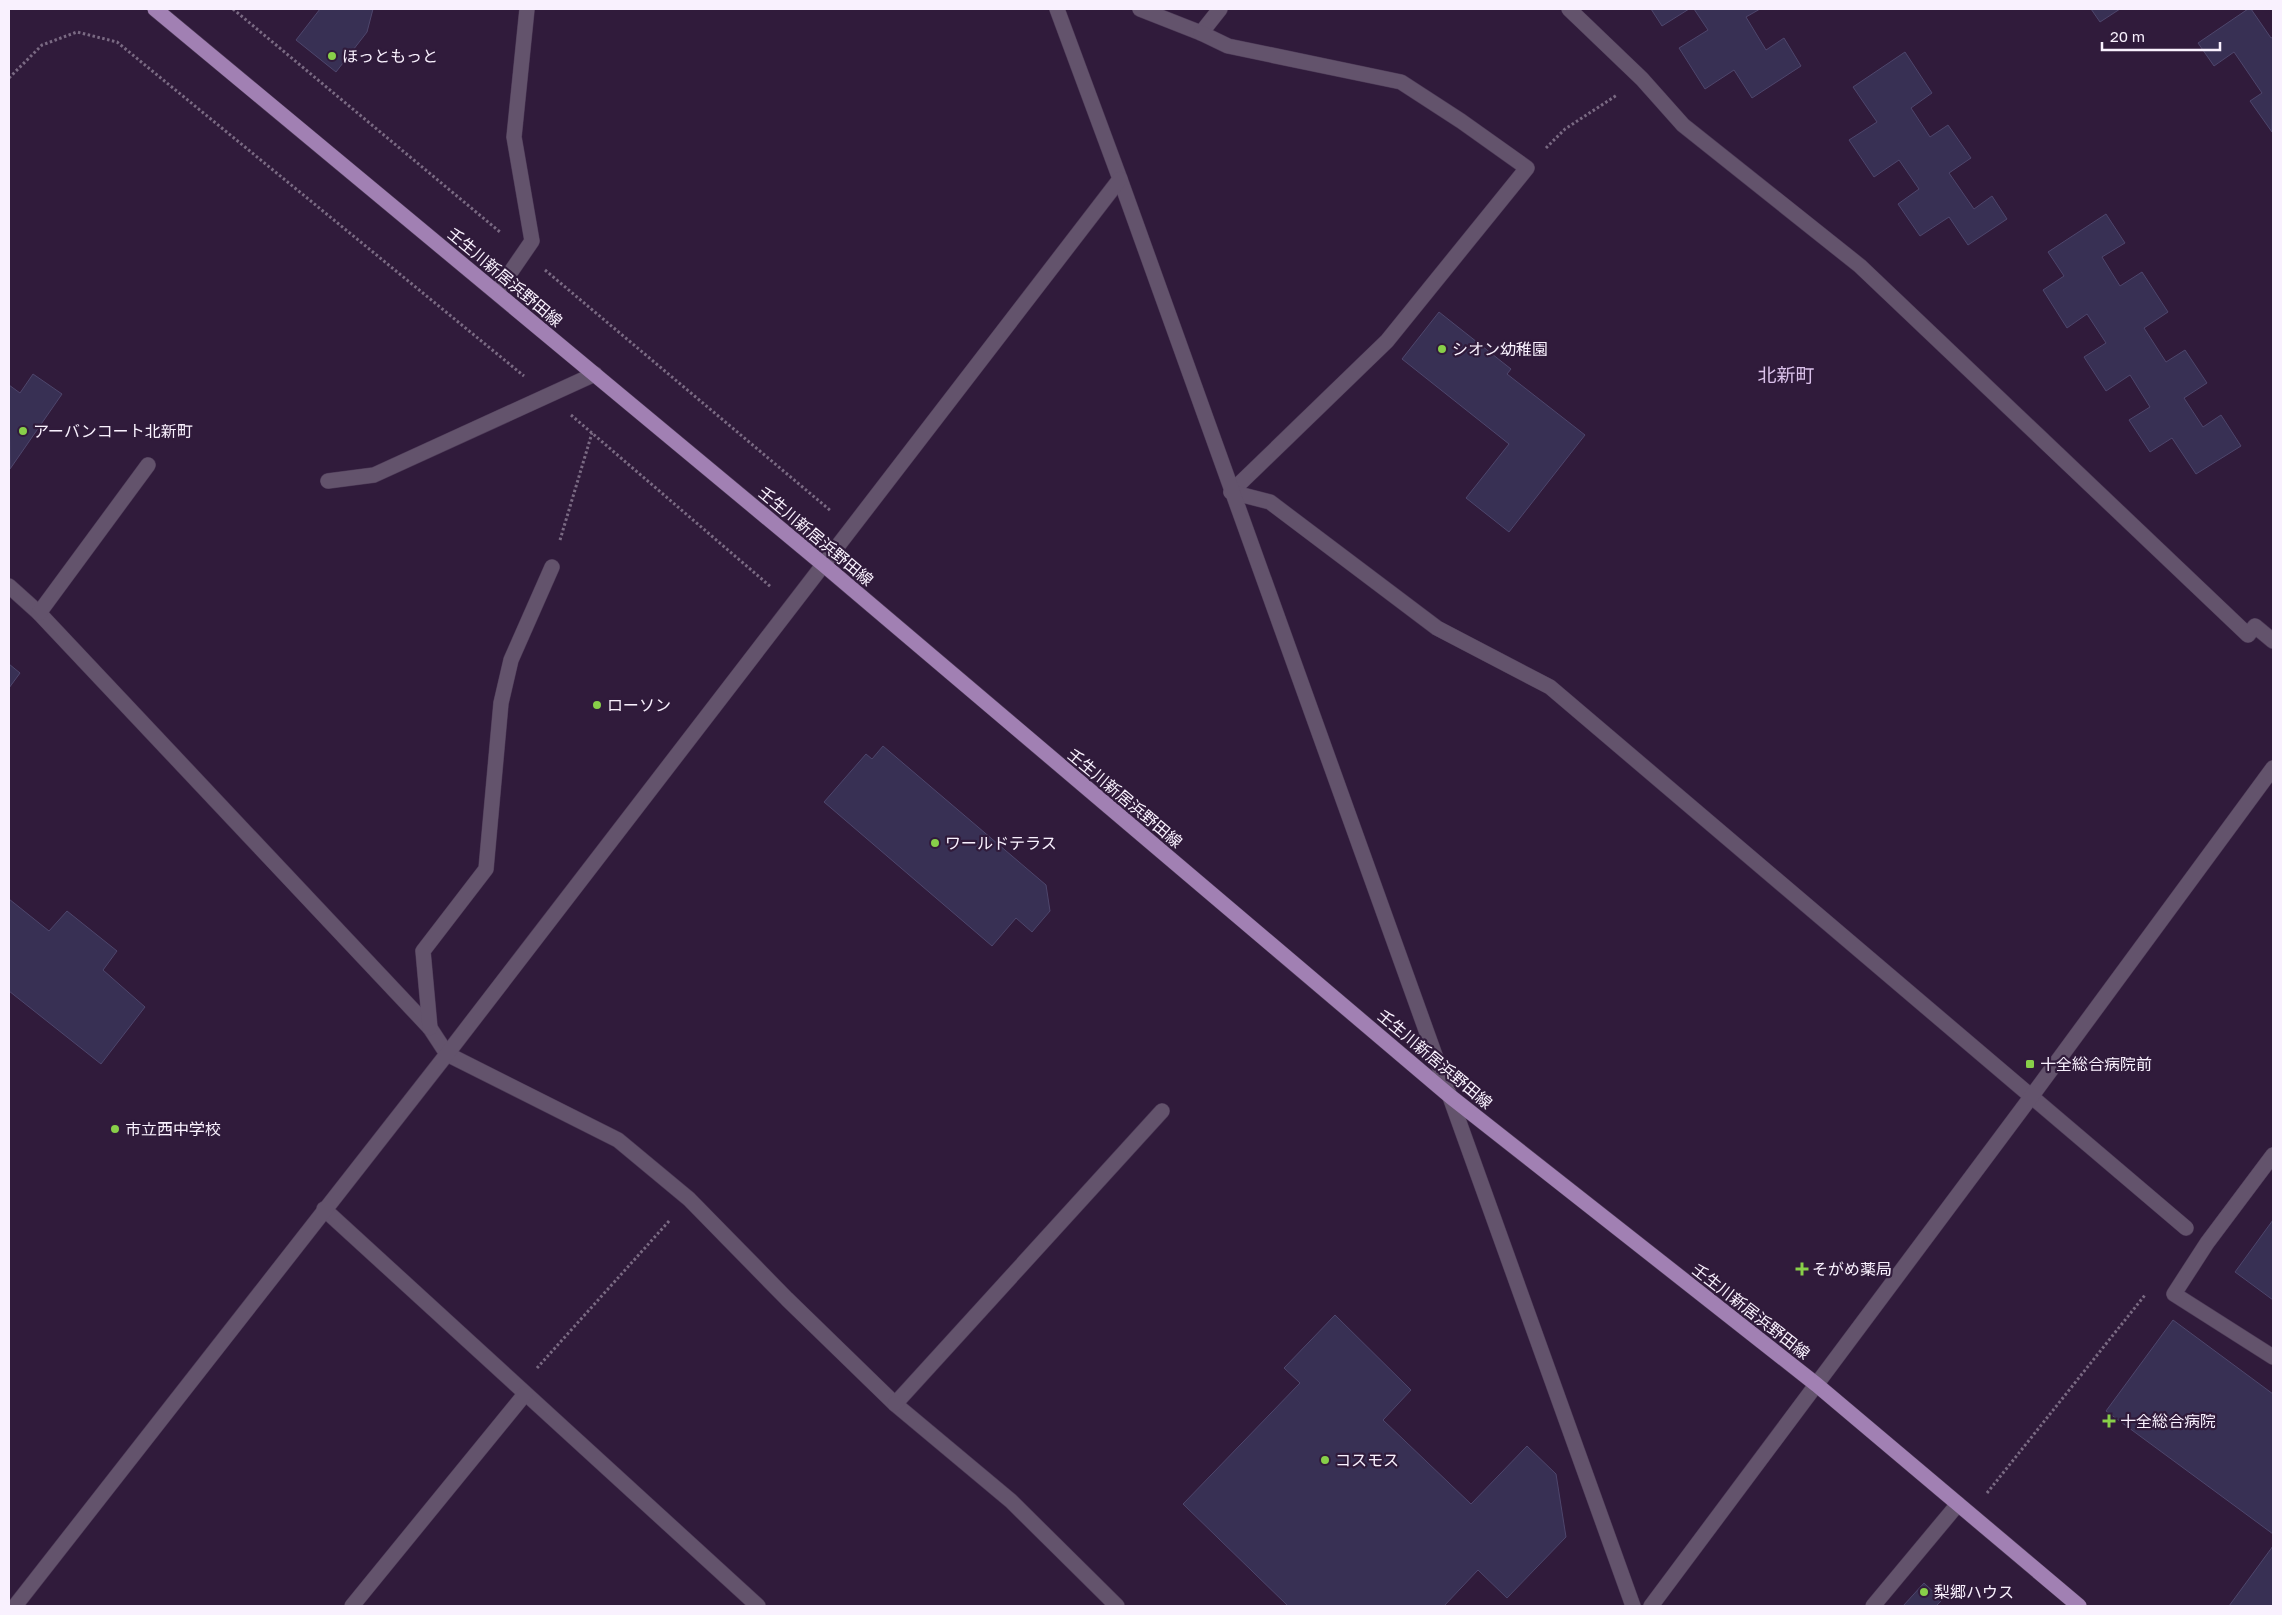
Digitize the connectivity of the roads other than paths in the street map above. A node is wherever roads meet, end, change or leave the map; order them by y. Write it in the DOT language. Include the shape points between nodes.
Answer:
graph roads {
  1 [pos="155,9"];
  2 [pos="527,9"];
  3 [pos="1056,9"];
  4 [pos="1140,9"];
  5 [pos="1220,9"];
  6 [pos="1569,9"];
  7 [pos="1201,33"];
  8 [pos="1120,179"];
  9 [pos="497,292"];
  10 [pos="595,374"];
  11 [pos="148,465"];
  12 [pos="328,481"];
  13 [pos="1231,492"];
  14 [pos="824,565"];
  15 [pos="552,567"];
  16 [pos="9,586"];
  17 [pos="39,613"];
  18 [pos="2273,641"];
  19 [pos="2273,768"];
  20 [pos="430,1028"];
  21 [pos="447,1054"];
  22 [pos="1452,1097"];
  23 [pos="2031,1098"];
  24 [pos="1162,1111"];
  25 [pos="2273,1155"];
  26 [pos="324,1209"];
  27 [pos="2186,1228"];
  28 [pos="2273,1357"];
  29 [pos="1816,1385"];
  30 [pos="525,1394"];
  31 [pos="895,1404"];
  32 [pos="1958,1504"];
  33 [pos="15,1606"];
  34 [pos="352,1606"];
  35 [pos="758,1606"];
  36 [pos="1117,1606"];
  37 [pos="1633,1606"];
  38 [pos="1650,1606"];
  39 [pos="1873,1606"];
  40 [pos="2079,1606"];
  1 -- 9 [label="main road, 壬生川新居浜野田線"];
  2 -- 9 [label="street" via="514,137 532,241"];
  3 -- 8 [label="street"];
  4 -- 7 [label="street"];
  5 -- 7 [label="street"];
  6 -- 18 [label="street" via="1642,79 1682,124 1860,266 2248,635 2255,626"];
  7 -- 13 [label="street" via="1228,46 1401,82 1527,168 1387,341"];
  8 -- 13 [label="street"];
  8 -- 14 [label="street"];
  9 -- 10 [label="main road, 壬生川新居浜野田線"];
  10 -- 12 [label="street" via="374,476"];
  10 -- 14 [label="main road, 壬生川新居浜野田線"];
  11 -- 17 [label="street"];
  13 -- 22 [label="street"];
  13 -- 23 [label="street" via="1270,502 1437,628 1550,687"];
  14 -- 21 [label="street"];
  14 -- 22 [label="main road, 壬生川新居浜野田線"];
  15 -- 20 [label="street" via="511,660 501,703 486,869 423,951"];
  16 -- 17 [label="street"];
  17 -- 20 [label="street"];
  19 -- 23 [label="street"];
  20 -- 21 [label="street"];
  21 -- 26 [label="street"];
  21 -- 31 [label="street" via="618,1140 689,1200"];
  22 -- 29 [label="main road, 壬生川新居浜野田線"];
  22 -- 37 [label="street"];
  23 -- 27 [label="street"];
  23 -- 29 [label="street"];
  24 -- 31 [label="street"];
  25 -- 28 [label="street" via="2206,1243 2174,1294"];
  26 -- 30 [label="street"];
  26 -- 33 [label="street"];
  29 -- 32 [label="main road, 壬生川新居浜野田線"];
  29 -- 38 [label="street"];
  30 -- 34 [label="street"];
  30 -- 35 [label="street"];
  31 -- 36 [label="street" via="1011,1501"];
  32 -- 39 [label="street"];
  32 -- 40 [label="main road, 壬生川新居浜野田線"];
}
